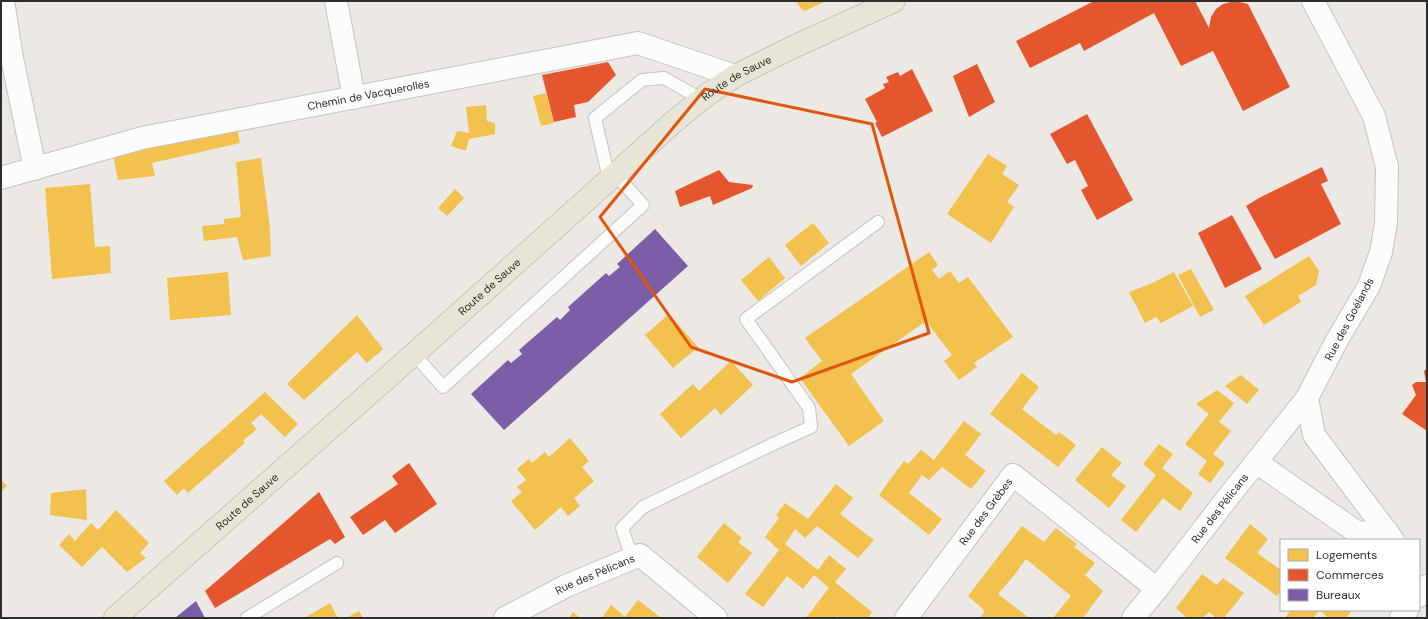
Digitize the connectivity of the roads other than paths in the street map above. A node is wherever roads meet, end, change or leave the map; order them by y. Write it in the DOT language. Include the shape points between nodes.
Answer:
graph roads {
  1 [pos="3,1"];
  2 [pos="336,1"];
  3 [pos="894,1"];
  4 [pos="1313,1"];
  5 [pos="735,76"];
  6 [pos="354,98"];
  7 [pos="701,99"];
  8 [pos="35,168"];
  9 [pos="612,176"];
  10 [pos="1,178"];
  11 [pos="878,222"];
  12 [pos="414,354"];
  13 [pos="1307,398"];
  14 [pos="1256,462"];
  15 [pos="1390,535"];
  16 [pos="632,558"];
  17 [pos="337,562"];
  18 [pos="1420,572"];
  19 [pos="1427,580"];
  20 [pos="1427,586"];
  21 [pos="1158,590"];
  22 [pos="1420,595"];
  23 [pos="115,618"];
  24 [pos="247,618"];
  25 [pos="506,618"];
  26 [pos="716,618"];
  27 [pos="906,618"];
  28 [pos="1133,618"];
  1 -- 8 [label="street"];
  2 -- 6 [label="street"];
  3 -- 5 [label="main road, Route de Sauve"];
  4 -- 13 [label="street, Rue des Goélands" via="1374,116 1387,167 1386,223 1381,252 1369,286"];
  5 -- 6 [label="street, Chemin de Vacquerolles" via="638,43"];
  5 -- 7 [label="main road, Route de Sauve"];
  6 -- 8 [label="street, Chemin de Vacquerolles" via="142,138"];
  7 -- 9 [label="main road, Route de Sauve"];
  7 -- 9 [label="lane" via="664,78 642,80 595,118"];
  8 -- 10 [label="street, Chemin de Vacquerolles"];
  9 -- 12 [label="main road, Route de Sauve"];
  9 -- 12 [label="lane" via="643,205 443,387"];
  11 -- 16 [label="lane" via="746,319 809,408 811,427 643,507 622,528"];
  12 -- 23 [label="main road, Route de Sauve"];
  13 -- 14 [label="street, Rue des Pélicans"];
  13 -- 15 [label="street" via="1314,435"];
  14 -- 15 [label="street" via="1358,533"];
  14 -- 21 [label="street, Rue des Pélicans"];
  16 -- 25 [label="street, Rue des Pélicans" via="566,586"];
  16 -- 26 [label="street, Rue des Pélicans" via="640,555"];
  17 -- 24 [label="lane"];
  18 -- 19 [label="street"];
  20 -- 22 [label="street"];
  21 -- 27 [label="street, Rue des Grèbes" via="1013,475"];
  21 -- 28 [label="street, Rue des Pélicans"];
}
